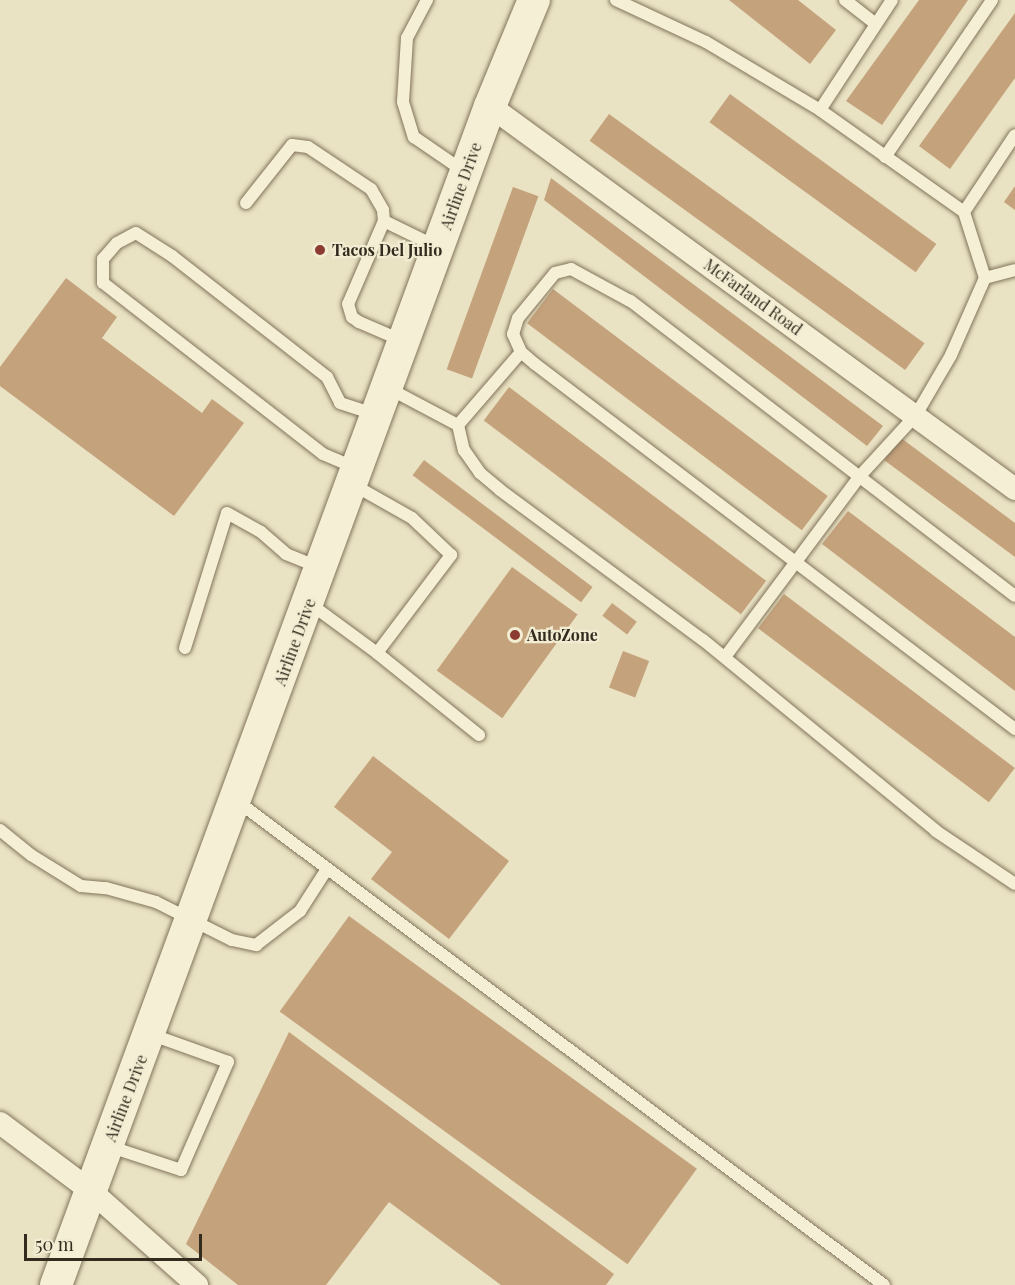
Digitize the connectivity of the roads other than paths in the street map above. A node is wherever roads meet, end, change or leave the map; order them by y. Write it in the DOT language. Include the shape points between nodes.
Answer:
graph roads {
  1 [pos="427,0"];
  2 [pos="534,0"];
  3 [pos="616,0"];
  4 [pos="845,0"];
  5 [pos="892,0"];
  6 [pos="992,0"];
  7 [pos="630,3"];
  8 [pos="876,24"];
  9 [pos="490,106"];
  10 [pos="820,110"];
  11 [pos="1015,135"];
  12 [pos="885,157"];
  13 [pos="466,173"];
  14 [pos="246,203"];
  15 [pos="964,212"];
  16 [pos="384,221"];
  17 [pos="438,248"];
  18 [pos="1015,270"];
  19 [pos="985,278"];
  20 [pos="404,342"];
  21 [pos="521,352"];
  22 [pos="383,401"];
  23 [pos="916,415"];
  24 [pos="458,425"];
  25 [pos="355,476"];
  26 [pos="859,477"];
  27 [pos="1015,489"];
  28 [pos="797,562"];
  29 [pos="322,568"];
  30 [pos="1015,596"];
  31 [pos="309,603"];
  32 [pos="185,648"];
  33 [pos="377,653"];
  34 [pos="724,657"];
  35 [pos="1015,729"];
  36 [pos="479,735"];
  37 [pos="237,801"];
  38 [pos="0,830"];
  39 [pos="327,869"];
  40 [pos="1015,884"];
  41 [pos="193,918"];
  42 [pos="150,1034"];
  43 [pos="0,1123"];
  44 [pos="108,1146"];
  45 [pos="91,1191"];
  46 [pos="56,1285"];
  47 [pos="197,1285"];
  48 [pos="884,1285"];
  1 -- 13 [label="lane" via="407,38 403,102 414,137"];
  2 -- 9 [label="main road, Airline Drive"];
  3 -- 7 [label="lane"];
  4 -- 8 [label="lane"];
  5 -- 8 [label="lane"];
  6 -- 12 [label="lane"];
  7 -- 10 [label="lane" via="706,42"];
  8 -- 10 [label="lane"];
  9 -- 13 [label="main road, Airline Drive"];
  9 -- 23 [label="street, McFarland Road"];
  10 -- 12 [label="lane"];
  11 -- 15 [label="lane"];
  12 -- 15 [label="lane"];
  13 -- 17 [label="main road, Airline Drive"];
  14 -- 16 [label="lane" via="292,145 308,147 371,189 383,210"];
  15 -- 19 [label="lane"];
  16 -- 17 [label="lane"];
  16 -- 20 [label="lane" via="348,304 359,322"];
  17 -- 20 [label="main road, Airline Drive"];
  18 -- 19 [label="lane"];
  19 -- 23 [label="lane" via="951,355"];
  20 -- 22 [label="main road, Airline Drive"];
  21 -- 24 [label="lane"];
  21 -- 26 [label="lane" via="513,334 518,318 555,273 571,269 630,301"];
  21 -- 28 [label="lane"];
  22 -- 24 [label="lane"];
  22 -- 25 [label="main road, Airline Drive"];
  22 -- 25 [label="lane" via="340,403 327,376 172,256 136,233 117,243 103,260 103,283"];
  23 -- 26 [label="lane"];
  23 -- 27 [label="street, McFarland Road"];
  24 -- 34 [label="lane" via="464,450 480,473"];
  25 -- 29 [label="main road, Airline Drive"];
  25 -- 33 [label="lane" via="412,518 451,555"];
  26 -- 28 [label="lane"];
  26 -- 30 [label="lane"];
  28 -- 34 [label="lane"];
  28 -- 35 [label="lane"];
  29 -- 31 [label="main road, Airline Drive"];
  29 -- 32 [label="lane" via="286,554 261,532 227,513"];
  31 -- 33 [label="lane"];
  31 -- 37 [label="main road, Airline Drive"];
  33 -- 36 [label="lane"];
  34 -- 40 [label="lane" via="936,831"];
  37 -- 39 [label="lane"];
  37 -- 41 [label="main road, Airline Drive"];
  38 -- 41 [label="lane" via="81,886 106,888 156,902"];
  39 -- 41 [label="lane" via="300,911 256,945 232,940"];
  39 -- 48 [label="lane"];
  41 -- 42 [label="main road, Airline Drive"];
  42 -- 44 [label="main road, Airline Drive"];
  42 -- 44 [label="lane" via="228,1062 181,1170"];
  43 -- 45 [label="street"];
  44 -- 45 [label="main road, Airline Drive"];
  45 -- 46 [label="main road, Airline Drive"];
  45 -- 47 [label="street"];
}
